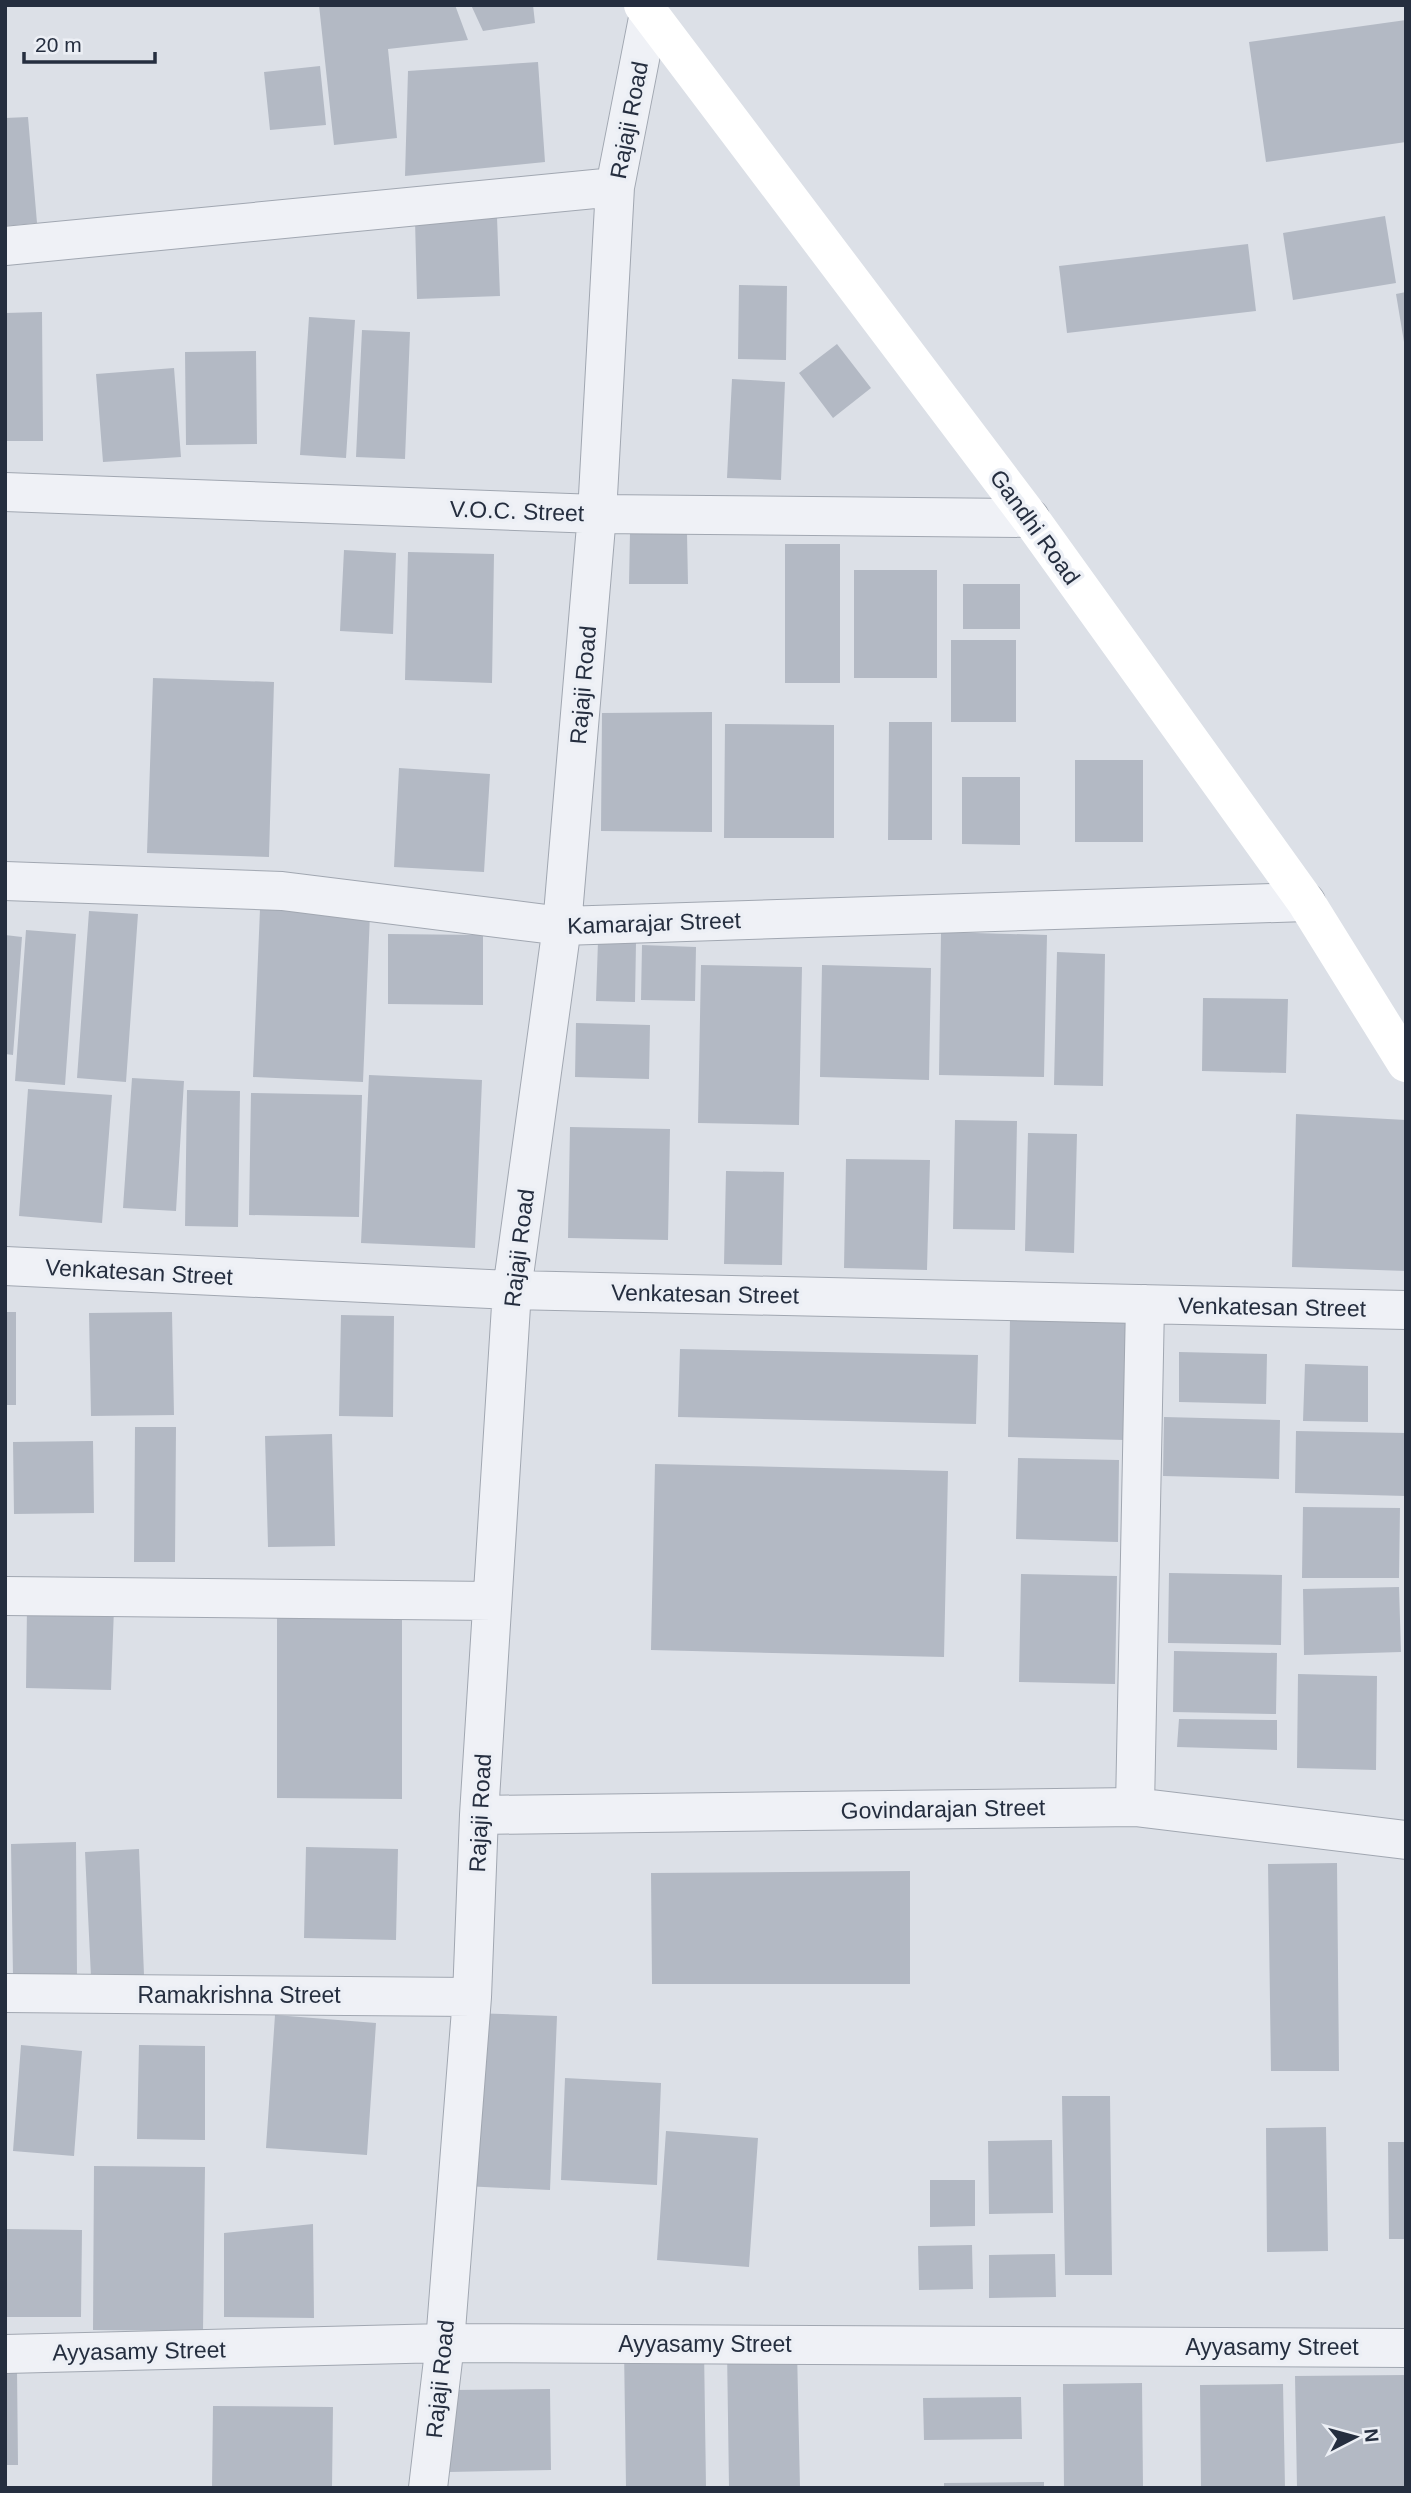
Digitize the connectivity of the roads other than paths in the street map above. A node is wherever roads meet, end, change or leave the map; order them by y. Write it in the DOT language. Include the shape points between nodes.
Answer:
graph roads {
  1 [pos="646,9"];
  2 [pos="615,187"];
  3 [pos="5,246"];
  4 [pos="5,492"];
  5 [pos="597,514"];
  6 [pos="1030,518"];
  7 [pos="5,881"];
  8 [pos="1306,902"];
  9 [pos="562,926"];
  10 [pos="1406,1063"];
  11 [pos="5,1266"];
  12 [pos="512,1290"];
  13 [pos="1145,1304"];
  14 [pos="1406,1310"];
  15 [pos="5,1596"];
  16 [pos="492,1601"];
  17 [pos="1135,1807"];
  18 [pos="479,1815"];
  19 [pos="1406,1840"];
  20 [pos="5,1993"];
  21 [pos="472,1997"];
  22 [pos="445,2343"];
  23 [pos="1406,2348"];
  24 [pos="5,2354"];
  25 [pos="428,2488"];
  1 -- 2 [label="street, Rajaji Road"];
  1 -- 6 [label="main road, Gandhi Road"];
  2 -- 3 [label="street"];
  2 -- 5 [label="street, Rajaji Road"];
  4 -- 5 [label="street, V.O.C. Street"];
  5 -- 6 [label="street, V.O.C. Street"];
  5 -- 9 [label="street, Rajaji Road"];
  6 -- 8 [label="main road, Gandhi Road"];
  7 -- 9 [label="street, Kamarajar Street" via="282,891"];
  8 -- 9 [label="street, Kamarajar Street"];
  8 -- 10 [label="main road, Gandhi Road"];
  9 -- 12 [label="street, Rajaji Road"];
  11 -- 12 [label="street, Venkatesan Street"];
  12 -- 13 [label="street, Venkatesan Street"];
  12 -- 16 [label="street, Rajaji Road"];
  13 -- 14 [label="street, Venkatesan Street"];
  13 -- 17 [label="street"];
  15 -- 16 [label="street"];
  16 -- 18 [label="street, Rajaji Road"];
  17 -- 18 [label="street, Govindarajan Street"];
  17 -- 19 [label="street, Govindarajan Street"];
  18 -- 21 [label="street, Rajaji Road"];
  20 -- 21 [label="street, Ramakrishna Street"];
  21 -- 22 [label="street, Rajaji Road"];
  22 -- 23 [label="street, Ayyasamy Street"];
  22 -- 24 [label="street, Ayyasamy Street"];
  22 -- 25 [label="street, Rajaji Road"];
}
